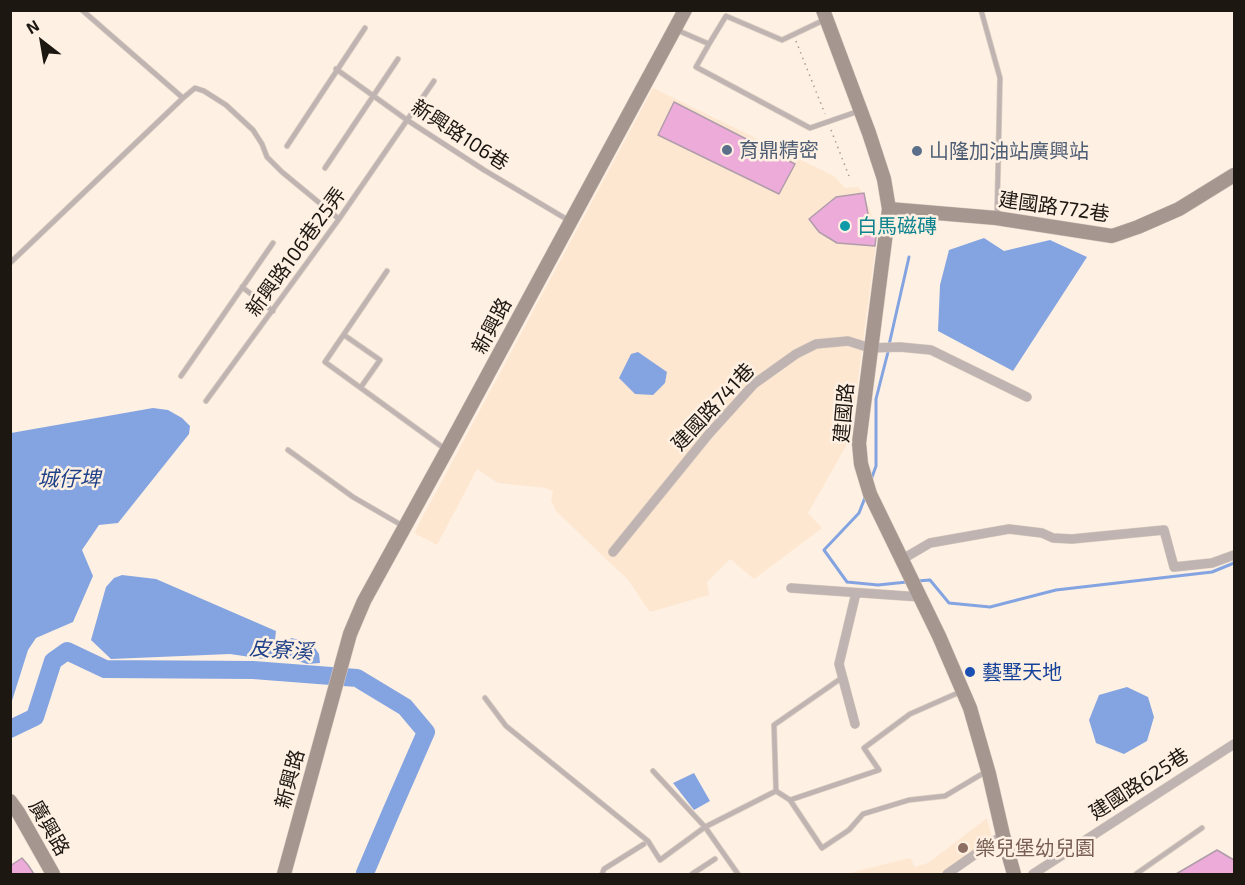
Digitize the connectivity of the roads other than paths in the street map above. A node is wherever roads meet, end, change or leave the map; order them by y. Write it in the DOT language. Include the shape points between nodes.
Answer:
graph roads {
  1 [pos="82,10"];
  2 [pos="684,10"];
  3 [pos="981,10"];
  4 [pos="825,15"];
  5 [pos="365,28"];
  6 [pos="675,29"];
  7 [pos="708,44"];
  8 [pos="398,59"];
  9 [pos="336,69"];
  10 [pos="434,81"];
  11 [pos="374,96"];
  12 [pos="183,98"];
  13 [pos="861,111"];
  14 [pos="407,120"];
  15 [pos="287,146"];
  16 [pos="326,168"];
  17 [pos="1234,175"];
  18 [pos="889,209"];
  19 [pos="996,218"];
  20 [pos="339,219"];
  21 [pos="570,222"];
  22 [pos="273,243"];
  23 [pos="10,263"];
  24 [pos="387,271"];
  25 [pos="243,287"];
  26 [pos="273,311"];
  27 [pos="344,335"];
  28 [pos="870,348"];
  29 [pos="182,376"];
  30 [pos="361,387"];
  31 [pos="1027,397"];
  32 [pos="206,401"];
  33 [pos="288,450"];
  34 [pos="447,450"];
  35 [pos="404,526"];
  36 [pos="613,552"];
  37 [pos="1234,555"];
  38 [pos="902,560"];
  39 [pos="915,587"];
  40 [pos="791,588"];
  41 [pos="856,592"];
  42 [pos="843,678"];
  43 [pos="963,691"];
  44 [pos="485,698"];
  45 [pos="855,724"];
  46 [pos="1234,744"];
  47 [pos="988,770"];
  48 [pos="653,771"];
  49 [pos="776,791"];
  50 [pos="790,800"];
  51 [pos="10,801"];
  52 [pos="705,827"];
  53 [pos="1202,828"];
  54 [pos="1003,835"];
  55 [pos="644,844"];
  56 [pos="715,859"];
  57 [pos="53,874"];
  58 [pos="285,874"];
  59 [pos="602,874"];
  60 [pos="692,874"];
  61 [pos="738,874"];
  62 [pos="947,874"];
  63 [pos="1014,874"];
  64 [pos="1033,874"];
  65 [pos="1136,874"];
  1 -- 12 [label="lane"];
  2 -- 6 [label="street, 新興路"];
  3 -- 19 [label="lane" via="1000,78"];
  4 -- 7 [label="lane" via="782,40 726,16"];
  4 -- 13 [label="street, 建國路"];
  5 -- 9 [label="lane"];
  6 -- 7 [label="lane"];
  6 -- 21 [label="street, 新興路"];
  7 -- 13 [label="lane" via="696,67 810,128"];
  8 -- 11 [label="lane"];
  9 -- 11 [label="lane, 新興路106巷"];
  9 -- 15 [label="lane"];
  10 -- 14 [label="lane, 新興路106巷25弄"];
  11 -- 14 [label="lane, 新興路106巷"];
  11 -- 16 [label="lane"];
  12 -- 20 [label="lane" via="195,88 226,105 253,130 267,157"];
  12 -- 23 [label="lane"];
  13 -- 18 [label="street, 建國路" via="884,179"];
  14 -- 20 [label="lane, 新興路106巷25弄"];
  14 -- 21 [label="lane, 新興路106巷"];
  17 -- 19 [label="street, 建國路772巷" via="1179,209 1112,236"];
  18 -- 19 [label="street, 建國路772巷"];
  18 -- 28 [label="street, 建國路"];
  20 -- 26 [label="lane, 新興路106巷25弄"];
  21 -- 34 [label="street, 新興路"];
  22 -- 25 [label="lane"];
  24 -- 27 [label="lane"];
  25 -- 26 [label="lane"];
  25 -- 29 [label="lane"];
  26 -- 32 [label="lane, 新興路106巷25弄"];
  27 -- 30 [label="lane" via="325,362"];
  27 -- 30 [label="lane" via="380,360"];
  28 -- 31 [label="street, 建國路741巷" via="931,350"];
  28 -- 36 [label="street, 建國路741巷" via="848,340 816,344 754,384"];
  28 -- 38 [label="street, 建國路" via="859,443 861,464"];
  30 -- 34 [label="lane"];
  33 -- 35 [label="lane" via="353,497"];
  34 -- 35 [label="street, 新興路"];
  35 -- 58 [label="street, 新興路" via="350,634"];
  37 -- 38 [label="street" via="1212,563 1174,567 1164,530 1072,539 1009,529 930,543"];
  38 -- 39 [label="street, 建國路"];
  39 -- 41 [label="street"];
  39 -- 43 [label="street, 建國路"];
  40 -- 41 [label="street"];
  41 -- 42 [label="street" via="839,664"];
  42 -- 45 [label="street"];
  42 -- 49 [label="lane" via="774,725"];
  43 -- 47 [label="street, 建國路"];
  43 -- 50 [label="lane" via="910,714 864,748 879,770"];
  44 -- 52 [label="lane" via="506,726 648,841 660,860"];
  46 -- 64 [label="street, 建國路625巷"];
  47 -- 50 [label="lane" via="945,796 909,800 863,814 849,830 822,848"];
  47 -- 54 [label="street, 建國路"];
  48 -- 52 [label="lane"];
  49 -- 50 [label="lane"];
  49 -- 52 [label="lane"];
  51 -- 57 [label="street, 廣興路"];
  52 -- 61 [label="lane"];
  53 -- 65 [label="lane"];
  54 -- 62 [label="street"];
  54 -- 63 [label="street, 建國路"];
  55 -- 59 [label="lane" via="604,868"];
  56 -- 60 [label="lane"];
}
